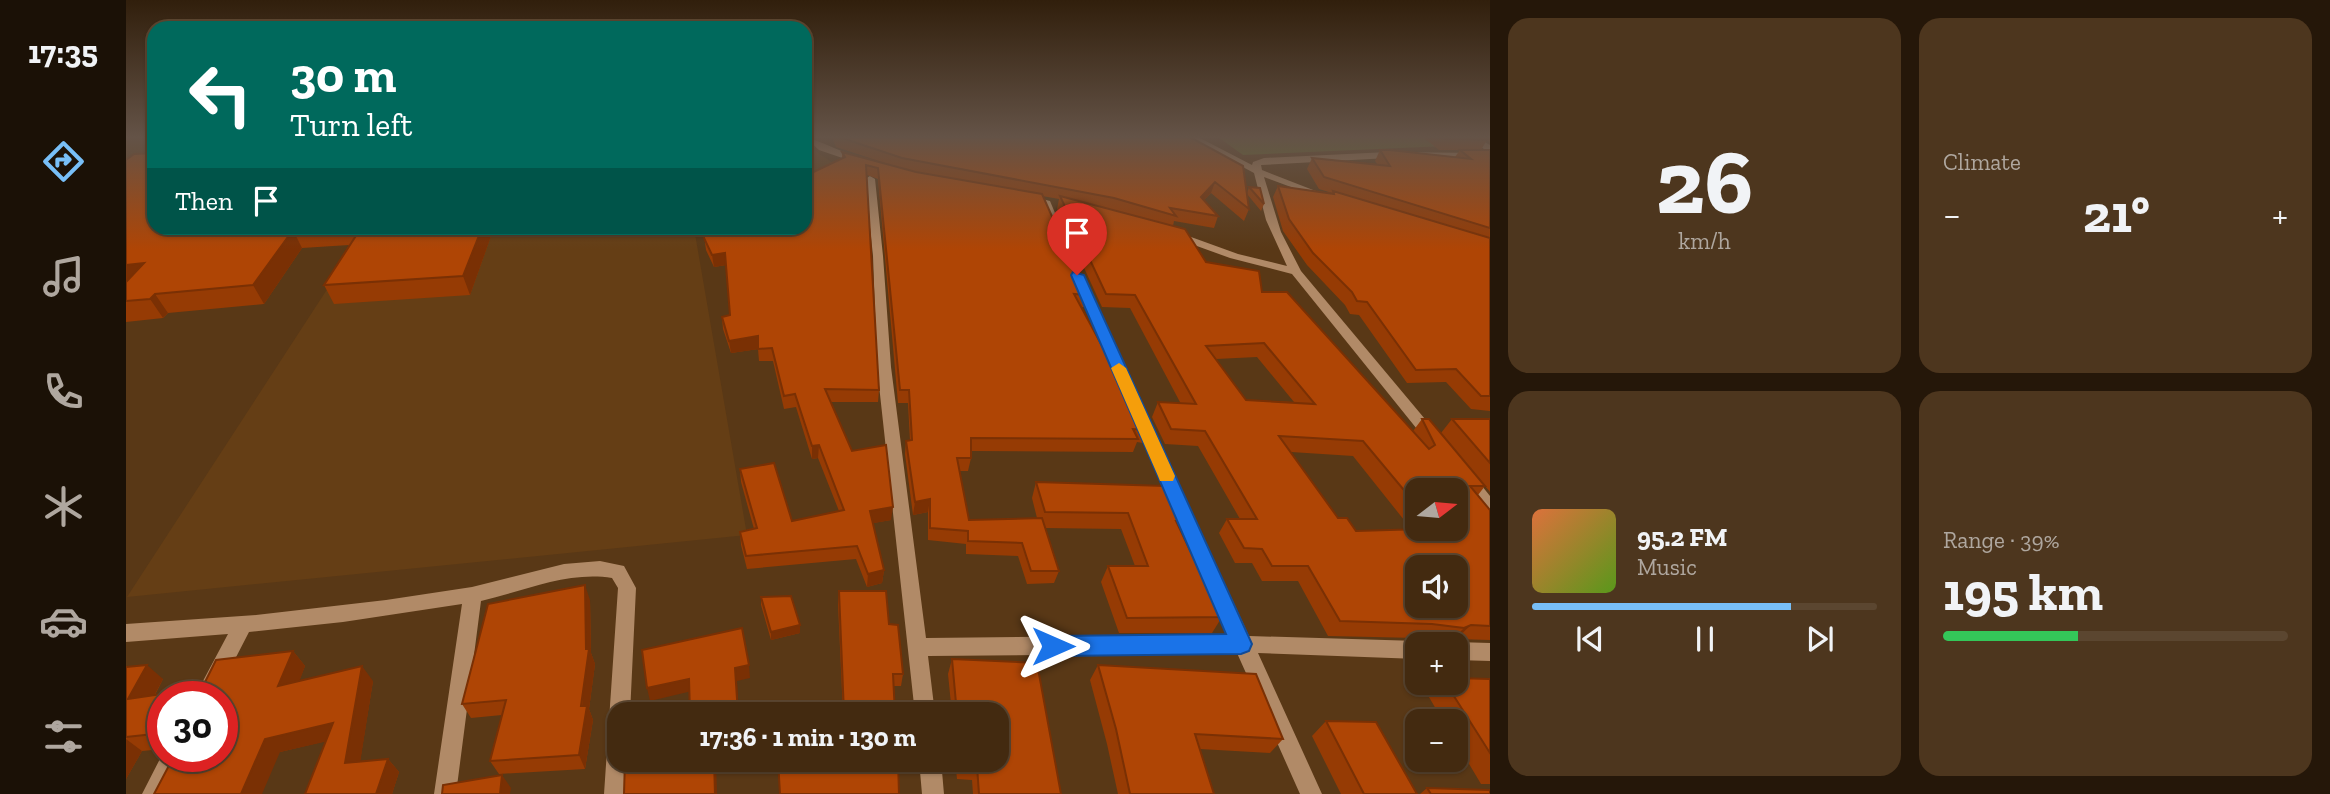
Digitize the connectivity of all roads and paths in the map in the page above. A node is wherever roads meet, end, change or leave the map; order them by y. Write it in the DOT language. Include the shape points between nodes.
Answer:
graph roads {
  1 [pos="872,174"];
  2 [pos="1259,174"];
  3 [pos="1266,174"];
  4 [pos="1337,200"];
  5 [pos="1045,201"];
  6 [pos="1169,233"];
  7 [pos="1296,272"];
  8 [pos="1437,443"];
  9 [pos="1455,464"];
  10 [pos="1490,507"];
  11 [pos="473,595"];
  12 [pos="242,626"];
  13 [pos="126,633"];
  14 [pos="1241,644"];
  15 [pos="919,647"];
  16 [pos="1405,650"];
  17 [pos="1468,651"];
  18 [pos="1490,652"];
  19 [pos="213,681"];
  20 [pos="621,702"];
  21 [pos="924,702"];
  22 [pos="165,772"];
  23 [pos="616,772"];
  24 [pos="931,772"];
  25 [pos="153,794"];
  26 [pos="445,794"];
  27 [pos="615,794"];
  28 [pos="933,794"];
  29 [pos="1311,794"];
  1 -- 15 [label="street" via="884,367"];
  2 -- 7 [label="street" via="1265,208"];
  3 -- 4 [label="street"];
  5 -- 14 [label="street"];
  6 -- 7 [label="street"];
  7 -- 8 [label="street"];
  9 -- 10 [label="street"];
  11 -- 12 [label="street"];
  11 -- 20 [label="street" via="595,566 618,571 626,588"];
  11 -- 26 [label="street"];
  12 -- 13 [label="street"];
  12 -- 19 [label="street"];
  14 -- 15 [label="street"];
  14 -- 16 [label="street"];
  14 -- 29 [label="street"];
  15 -- 21 [label="street"];
  17 -- 18 [label="street"];
  22 -- 25 [label="street"];
  23 -- 27 [label="street"];
  24 -- 28 [label="street"];
}
